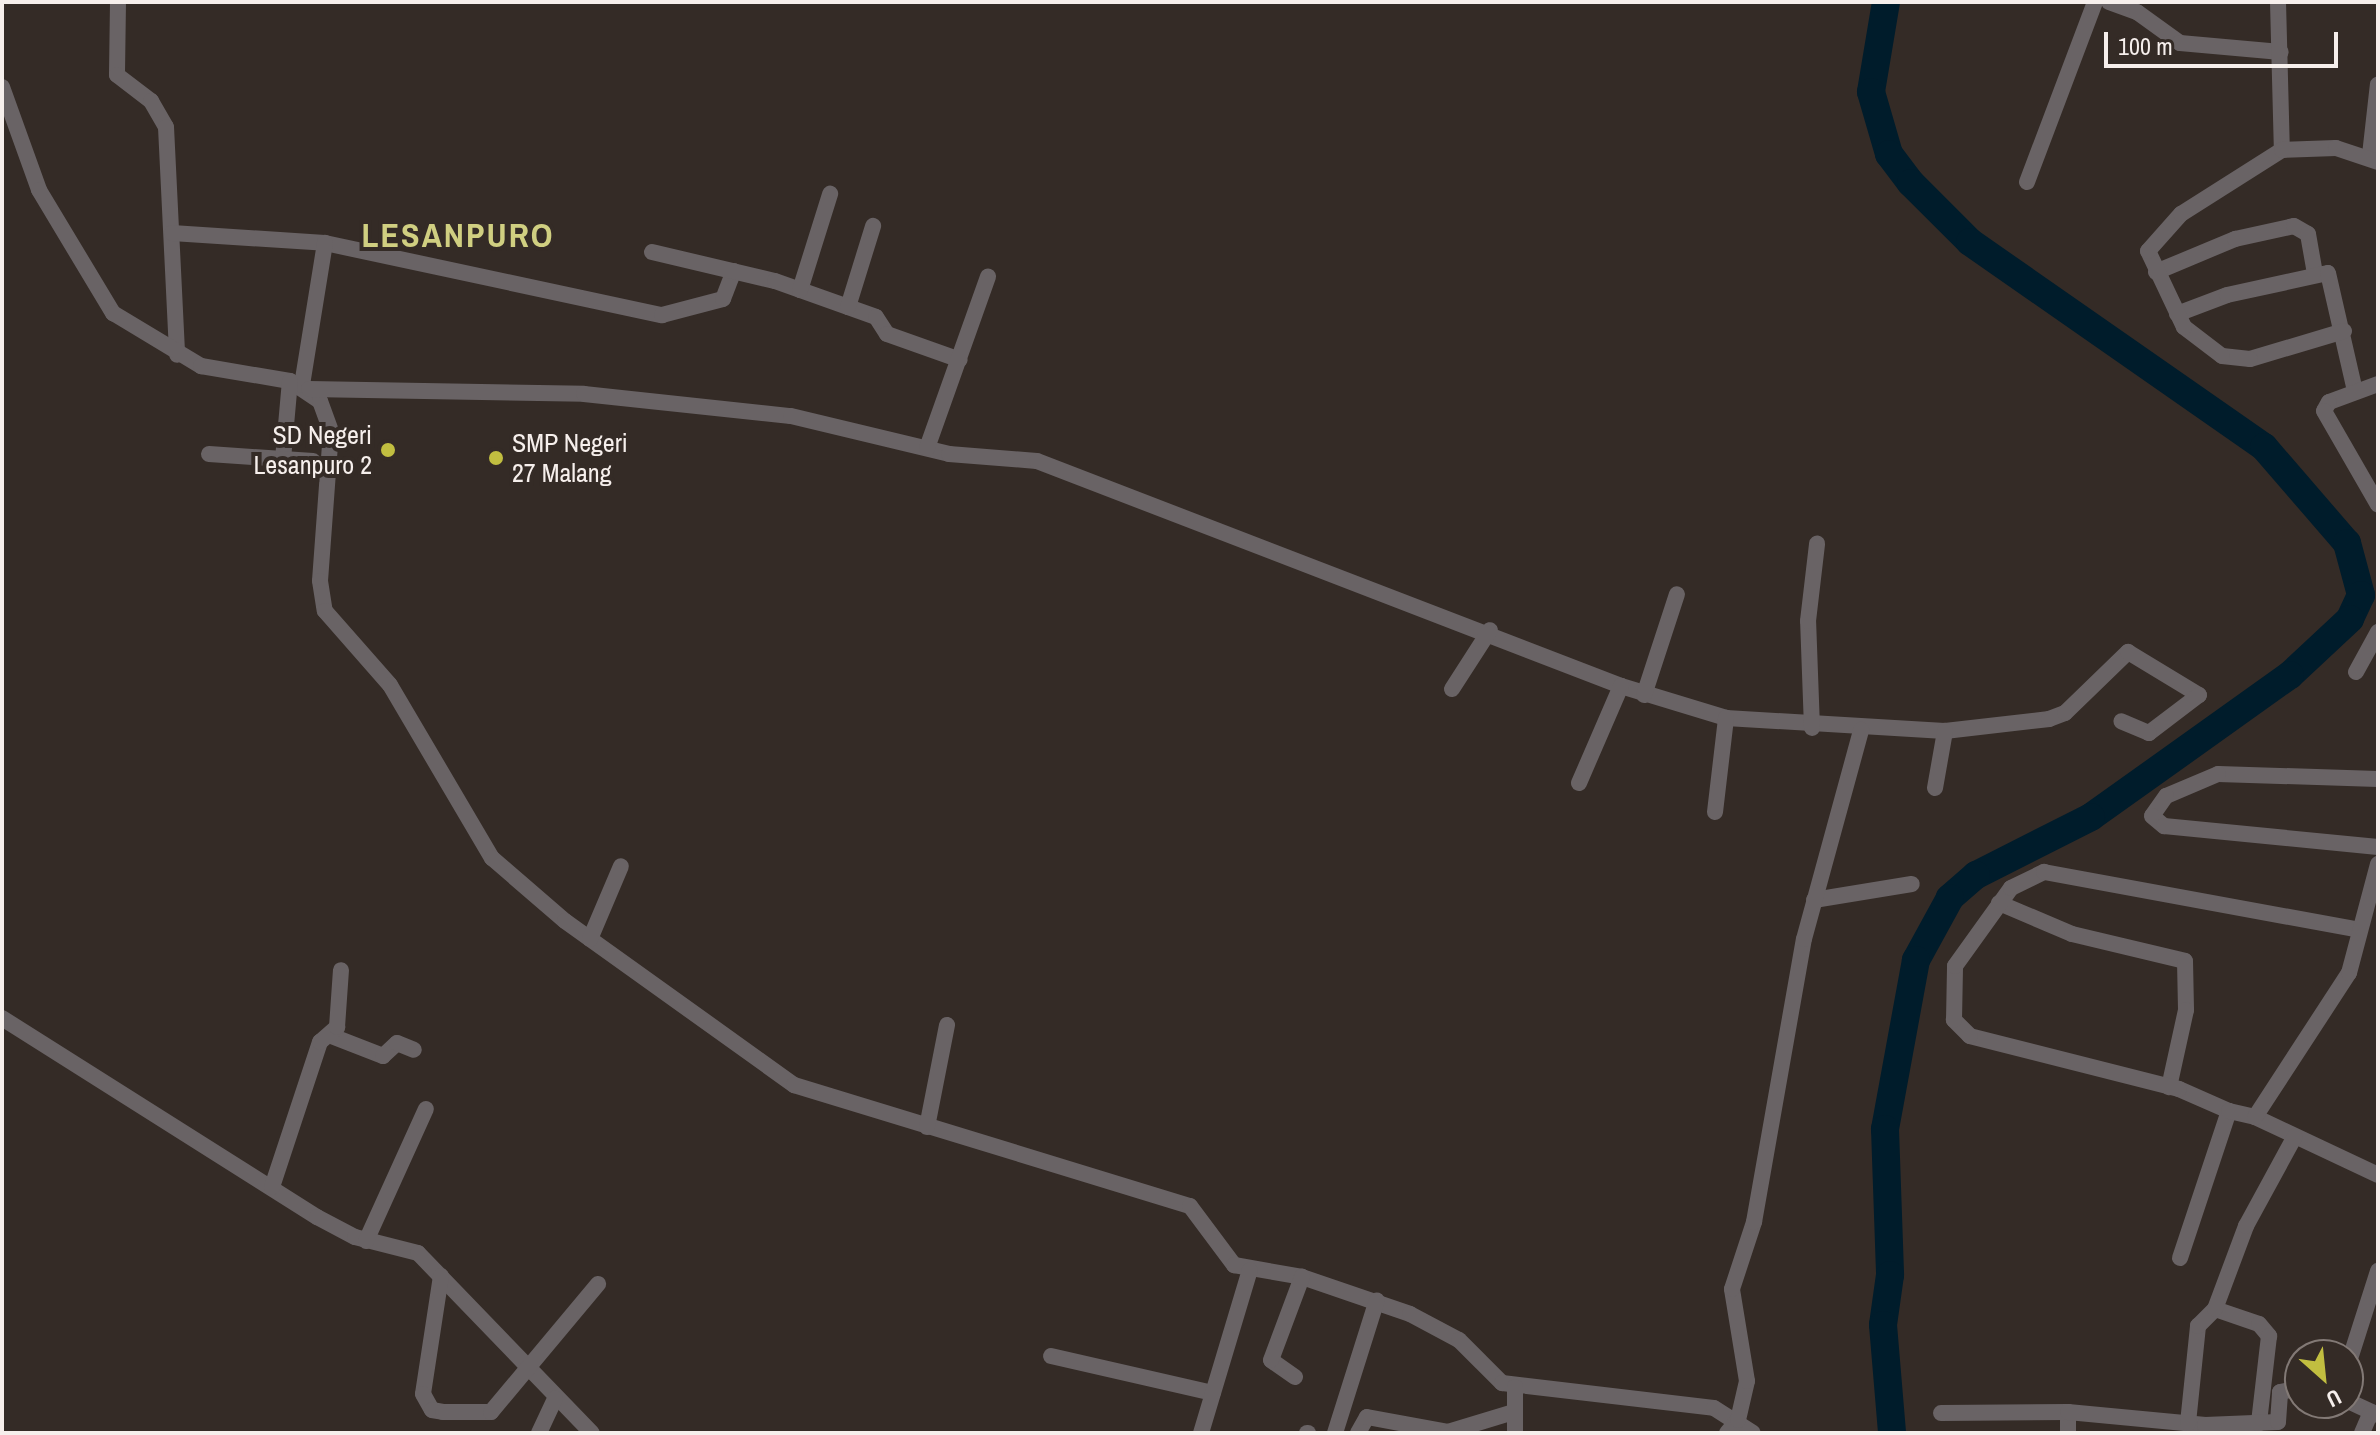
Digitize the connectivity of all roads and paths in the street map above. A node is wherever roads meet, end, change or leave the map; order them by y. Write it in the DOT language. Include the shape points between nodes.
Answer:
graph roads {
  1 [pos="118,2"];
  2 [pos="2095,2"];
  3 [pos="2109,2"];
  4 [pos="2278,2"];
  5 [pos="2281,52"];
  6 [pos="2378,84"];
  7 [pos="2,87"];
  8 [pos="2282,150"];
  9 [pos="2374,158"];
  10 [pos="2027,182"];
  11 [pos="830,194"];
  12 [pos="873,226"];
  13 [pos="172,233"];
  14 [pos="325,243"];
  15 [pos="652,252"];
  16 [pos="734,271"];
  17 [pos="2156,272"];
  18 [pos="2315,273"];
  19 [pos="988,277"];
  20 [pos="800,290"];
  21 [pos="848,307"];
  22 [pos="2177,314"];
  23 [pos="2344,331"];
  24 [pos="177,355"];
  25 [pos="960,360"];
  26 [pos="2378,384"];
  27 [pos="300,385"];
  28 [pos="2355,391"];
  29 [pos="927,448"];
  30 [pos="209,454"];
  31 [pos="283,459"];
  32 [pos="313,461"];
  33 [pos="2378,466"];
  34 [pos="2360,468"];
  35 [pos="2378,505"];
  36 [pos="1817,544"];
  37 [pos="1677,594"];
  38 [pos="1490,630"];
  39 [pos="2378,632"];
  40 [pos="2356,672"];
  41 [pos="1621,686"];
  42 [pos="1452,689"];
  43 [pos="1644,695"];
  44 [pos="1726,718"];
  45 [pos="2121,721"];
  46 [pos="1812,728"];
  47 [pos="1861,730"];
  48 [pos="1945,731"];
  49 [pos="2378,779"];
  50 [pos="1579,783"];
  51 [pos="1935,788"];
  52 [pos="1715,812"];
  53 [pos="2378,847"];
  54 [pos="2378,864"];
  55 [pos="621,866"];
  56 [pos="1912,884"];
  57 [pos="1814,900"];
  58 [pos="1999,903"];
  59 [pos="2360,930"];
  60 [pos="590,939"];
  61 [pos="341,970"];
  62 [pos="2,1018"];
  63 [pos="947,1025"];
  64 [pos="329,1035"];
  65 [pos="414,1050"];
  66 [pos="2169,1087"];
  67 [pos="426,1109"];
  68 [pos="2229,1111"];
  69 [pos="2255,1117"];
  70 [pos="927,1127"];
  71 [pos="2295,1136"];
  72 [pos="2378,1175"];
  73 [pos="272,1187"];
  74 [pos="366,1241"];
  75 [pos="2180,1258"];
  76 [pos="1250,1270"];
  77 [pos="2378,1271"];
  78 [pos="441,1276"];
  79 [pos="1302,1277"];
  80 [pos="598,1284"];
  81 [pos="1377,1300"];
  82 [pos="2215,1309"];
  83 [pos="2356,1339"];
  84 [pos="1051,1356"];
  85 [pos="524,1365"];
  86 [pos="1295,1377"];
  87 [pos="1515,1387"];
  88 [pos="2284,1391"];
  89 [pos="1213,1393"];
  90 [pos="555,1398"];
  91 [pos="1514,1412"];
  92 [pos="2068,1412"];
  93 [pos="1941,1413"];
  94 [pos="2375,1414"];
  95 [pos="1738,1420"];
  96 [pos="2259,1423"];
  97 [pos="2200,1427"];
  98 [pos="1752,1432"];
  99 [pos="539,1433"];
  100 [pos="592,1433"];
  101 [pos="1201,1433"];
  102 [pos="1335,1433"];
  103 [pos="1358,1433"];
  104 [pos="1515,1433"];
  105 [pos="1727,1433"];
  106 [pos="2068,1433"];
  107 [pos="2362,1433"];
  1 -- 13 [label="street" via="117,75 151,101 166,127"];
  2 -- 10 [label="street"];
  3 -- 5 [label="street" via="2137,12 2180,43"];
  4 -- 5 [label="street"];
  5 -- 8 [label="street"];
  6 -- 9 [label="street"];
  7 -- 24 [label="street" via="39,190 102,301"];
  8 -- 9 [label="street"];
  8 -- 17 [label="street" via="2154,237 2148,251"];
  11 -- 20 [label="street"];
  12 -- 21 [label="street"];
  13 -- 14 [label="street"];
  13 -- 24 [label="street"];
  14 -- 16 [label="street" via="662,315 723,299"];
  14 -- 27 [label="street"];
  15 -- 16 [label="street"];
  16 -- 20 [label="street"];
  17 -- 18 [label="street" via="2235,239 2294,226 2308,234"];
  17 -- 22 [label="street"];
  18 -- 22 [label="street"];
  18 -- 23 [label="street" via="2332,279"];
  19 -- 25 [label="street"];
  20 -- 21 [label="street"];
  21 -- 25 [label="street" via="876,317 887,334"];
  22 -- 23 [label="street" via="2196,340 2237,361"];
  23 -- 28 [label="street"];
  24 -- 27 [label="street" via="201,366"];
  25 -- 29 [label="street"];
  26 -- 28 [label="street"];
  27 -- 29 [label="street" via="584,394 807,419"];
  27 -- 31 [label="street"];
  27 -- 60 [label="street" via="331,431 320,581 325,611 409,713 492,858"];
  28 -- 34 [label="street" via="2324,411"];
  29 -- 38 [label="street" via="1065,468"];
  30 -- 31 [label="street"];
  31 -- 32 [label="street"];
  33 -- 34 [label="street"];
  34 -- 35 [label="street"];
  36 -- 46 [label="street" via="1808,621"];
  37 -- 43 [label="street"];
  38 -- 41 [label="street"];
  38 -- 42 [label="street"];
  39 -- 40 [label="street"];
  41 -- 43 [label="street"];
  41 -- 50 [label="street"];
  43 -- 44 [label="street"];
  44 -- 46 [label="street"];
  44 -- 52 [label="street"];
  45 -- 48 [label="street" via="2149,733 2199,695 2128,652 2065,713"];
  46 -- 47 [label="street"];
  47 -- 48 [label="street"];
  47 -- 57 [label="street"];
  48 -- 51 [label="street"];
  49 -- 53 [label="street" via="2218,774 2166,796 2152,816 2164,826"];
  54 -- 59 [label="street"];
  55 -- 60 [label="street"];
  56 -- 57 [label="street"];
  57 -- 95 [label="street" via="1754,1222 1732,1289 1746,1354"];
  58 -- 59 [label="street" via="2026,875 2044,872"];
  58 -- 66 [label="street" via="2072,934 2185,961 2186,1010"];
  58 -- 66 [label="street" via="1955,966 1950,987 1960,1029"];
  59 -- 69 [label="street" via="2337,996"];
  60 -- 70 [label="street" via="769,1072 857,1109"];
  61 -- 64 [label="street" via="339,1018"];
  62 -- 73 [label="street"];
  63 -- 70 [label="street"];
  64 -- 65 [label="street" via="377,1055 395,1043"];
  64 -- 73 [label="street" via="320,1042"];
  66 -- 68 [label="street"];
  67 -- 74 [label="street"];
  68 -- 69 [label="street"];
  68 -- 75 [label="street"];
  69 -- 71 [label="street"];
  70 -- 76 [label="street" via="1190,1206 1226,1258"];
  71 -- 72 [label="street"];
  71 -- 82 [label="street" via="2246,1226"];
  73 -- 74 [label="street"];
  74 -- 78 [label="street" via="418,1253"];
  76 -- 79 [label="street"];
  76 -- 89 [label="street"];
  77 -- 83 [label="street"];
  78 -- 85 [label="street"];
  78 -- 85 [label="street" via="426,1404 443,1412 491,1412"];
  79 -- 81 [label="street"];
  79 -- 86 [label="street" via="1271,1360"];
  80 -- 85 [label="street"];
  81 -- 87 [label="street" via="1459,1340 1495,1378"];
  81 -- 102 [label="street"];
  82 -- 96 [label="street" via="2265,1327 2269,1336"];
  82 -- 97 [label="street" via="2198,1326"];
  84 -- 89 [label="street"];
  85 -- 90 [label="street"];
  87 -- 91 [label="street"];
  87 -- 95 [label="street" via="1714,1408"];
  88 -- 96 [label="street" via="2278,1422"];
  89 -- 101 [label="street"];
  90 -- 99 [label="street"];
  90 -- 100 [label="street"];
  91 -- 103 [label="street" via="1448,1432 1367,1417"];
  91 -- 104 [label="street"];
  92 -- 93 [label="street"];
  92 -- 97 [label="street"];
  92 -- 106 [label="street"];
  94 -- 107 [label="street"];
  95 -- 98 [label="street"];
  95 -- 105 [label="street"];
  96 -- 97 [label="street"];
}
